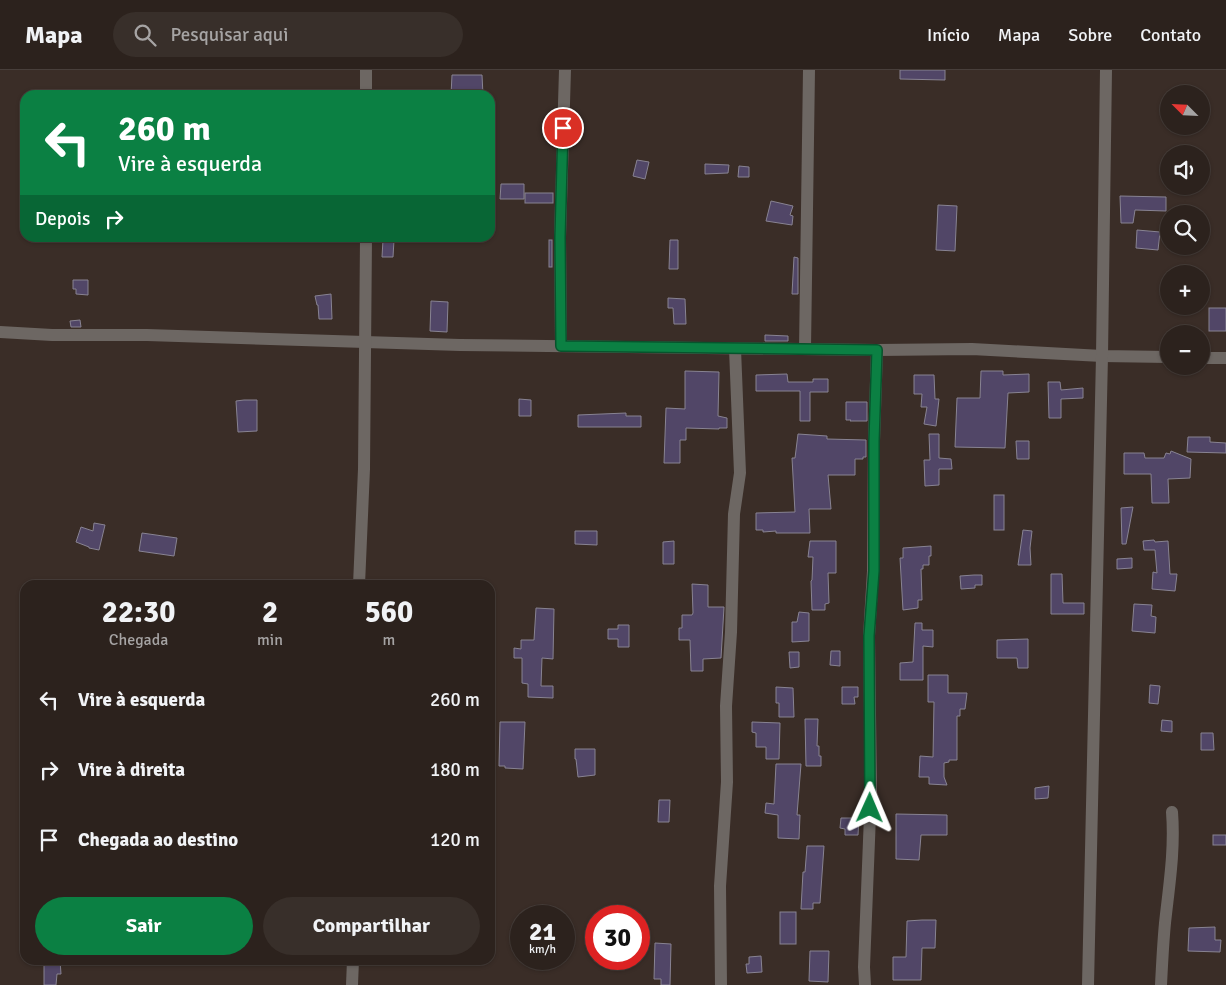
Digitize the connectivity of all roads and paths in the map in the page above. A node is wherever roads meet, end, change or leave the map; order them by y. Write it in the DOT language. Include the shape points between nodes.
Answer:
graph roads {
  1 [pos="366,70"];
  2 [pos="565,70"];
  3 [pos="808,70"];
  4 [pos="1106,70"];
  5 [pos="366,90"];
  6 [pos="366,242"];
  7 [pos="0,332"];
  8 [pos="366,343"];
  9 [pos="561,346"];
  10 [pos="735,348"];
  11 [pos="805,349"];
  12 [pos="877,350"];
  13 [pos="1102,356"];
  14 [pos="1160,357"];
  15 [pos="1210,358"];
  16 [pos="1226,358"];
  17 [pos="359,580"];
  18 [pos="1172,812"];
  19 [pos="353,965"];
  20 [pos="352,985"];
  21 [pos="721,985"];
  22 [pos="865,985"];
  23 [pos="1088,985"];
  24 [pos="1161,985"];
  1 -- 5 [label="street"];
  2 -- 9 [label="street" via="560,237"];
  3 -- 11 [label="street"];
  4 -- 13 [label="street"];
  6 -- 8 [label="street"];
  7 -- 8 [label="street"];
  8 -- 9 [label="street"];
  8 -- 17 [label="street"];
  9 -- 10 [label="street"];
  10 -- 11 [label="street"];
  10 -- 21 [label="street" via="740,473 734,514 726,706 726,782 720,886"];
  11 -- 12 [label="street"];
  12 -- 13 [label="street" via="972,349"];
  12 -- 22 [label="street" via="874,571 869,636 871,790"];
  13 -- 14 [label="street"];
  13 -- 23 [label="street"];
  15 -- 16 [label="street"];
  18 -- 24 [label="street" via="1174,834"];
  19 -- 20 [label="street"];
}
